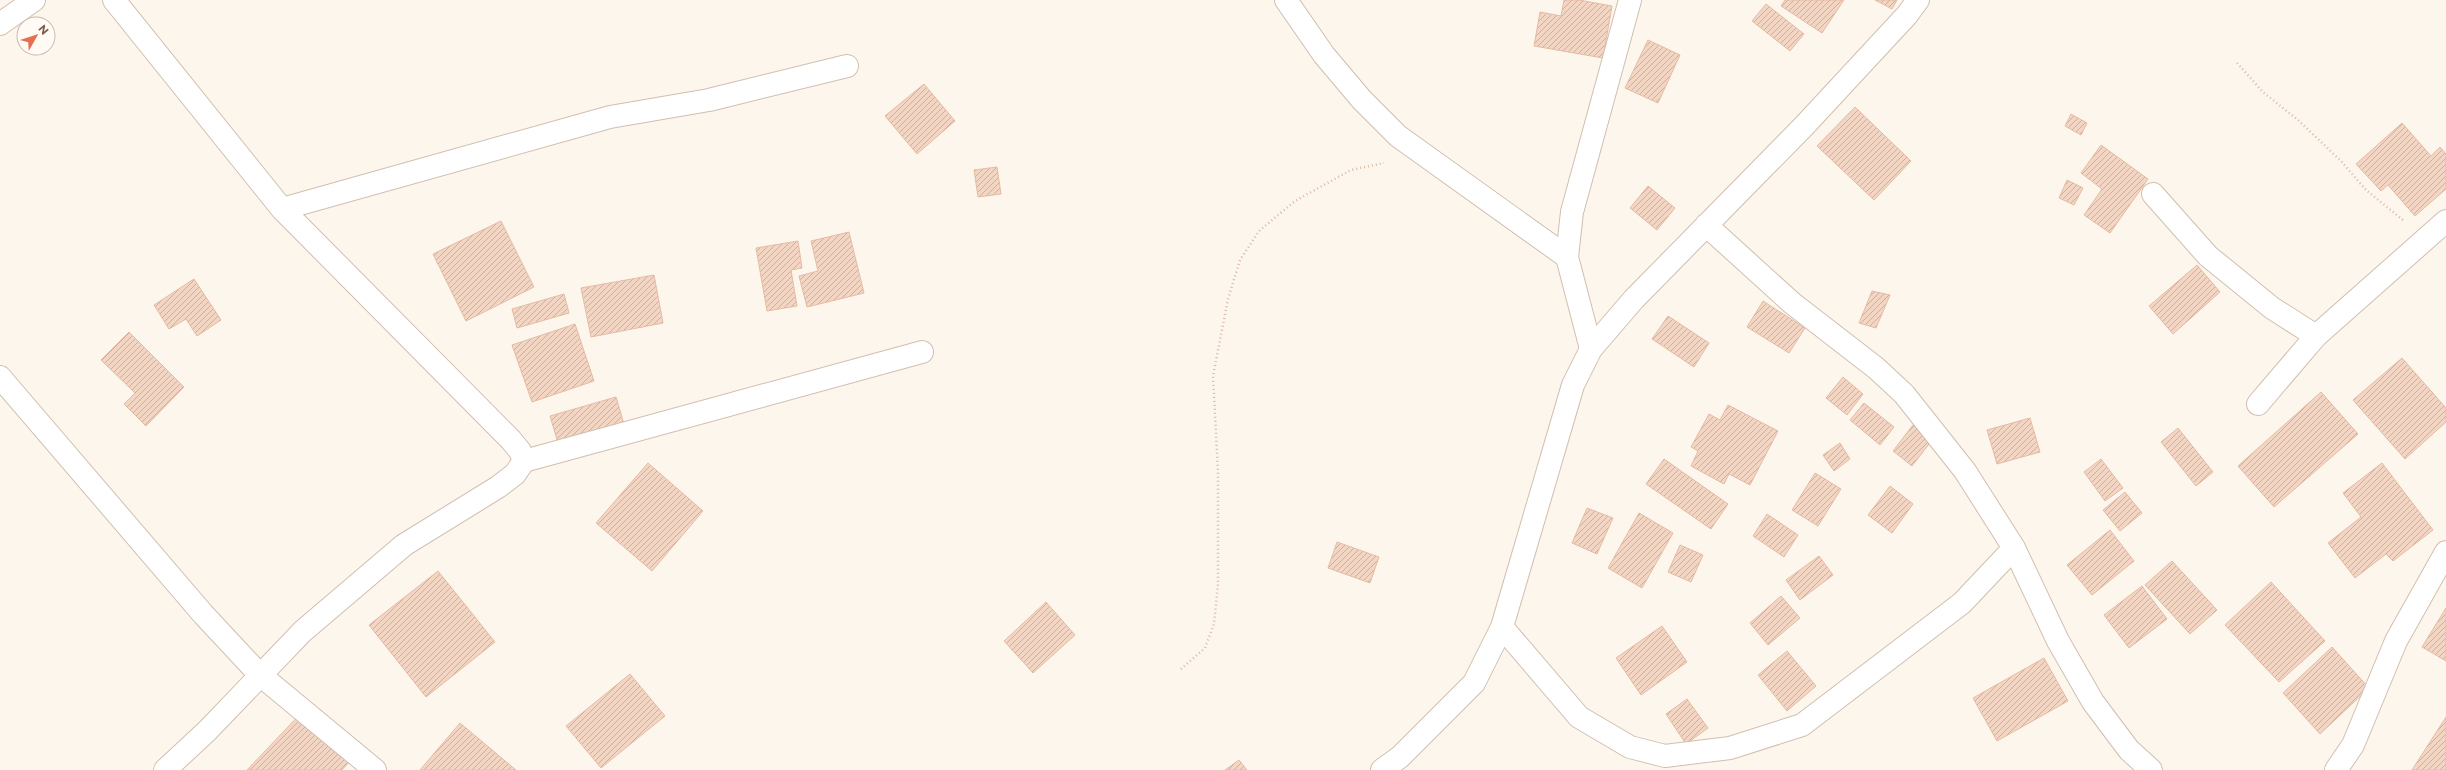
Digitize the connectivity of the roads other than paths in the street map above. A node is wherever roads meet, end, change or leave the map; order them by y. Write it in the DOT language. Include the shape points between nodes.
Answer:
graph roads {
  1 [pos="34,0"];
  2 [pos="114,0"];
  3 [pos="1286,0"];
  4 [pos="1630,0"];
  5 [pos="1918,0"];
  6 [pos="0,24"];
  7 [pos="847,66"];
  8 [pos="2154,194"];
  9 [pos="282,209"];
  10 [pos="2446,221"];
  11 [pos="1706,225"];
  12 [pos="1567,257"];
  13 [pos="2316,336"];
  14 [pos="1591,349"];
  15 [pos="922,352"];
  16 [pos="0,377"];
  17 [pos="2258,404"];
  18 [pos="524,461"];
  19 [pos="2014,548"];
  20 [pos="2446,552"];
  21 [pos="1502,627"];
  22 [pos="260,674"];
  23 [pos="165,770"];
  24 [pos="375,770"];
  25 [pos="1382,770"];
  26 [pos="2151,770"];
  27 [pos="2336,770"];
  1 -- 6 [label="street"];
  2 -- 9 [label="street"];
  3 -- 12 [label="street" via="1324,55 1362,100 1398,136"];
  4 -- 12 [label="street" via="1572,212"];
  5 -- 11 [label="street" via="1809,120"];
  7 -- 9 [label="street" via="709,100 610,117"];
  8 -- 13 [label="street" via="2208,256 2272,308"];
  9 -- 18 [label="street" via="511,440"];
  10 -- 13 [label="street"];
  11 -- 14 [label="street" via="1634,299"];
  11 -- 19 [label="street" via="1792,303 1876,368 1904,394 1964,471"];
  12 -- 14 [label="street"];
  13 -- 17 [label="street"];
  14 -- 21 [label="street" via="1573,384"];
  15 -- 18 [label="street"];
  16 -- 22 [label="street" via="198,608"];
  18 -- 22 [label="street" via="515,474 498,487 404,544 303,631"];
  19 -- 21 [label="street" via="1962,603 1802,725 1730,748 1665,756 1630,747 1579,717"];
  19 -- 26 [label="street" via="2058,641 2093,702 2129,750"];
  20 -- 27 [label="street" via="2396,641 2353,745"];
  21 -- 25 [label="street" via="1474,683 1400,757"];
  22 -- 23 [label="street" via="207,731"];
  22 -- 24 [label="street"];
}
